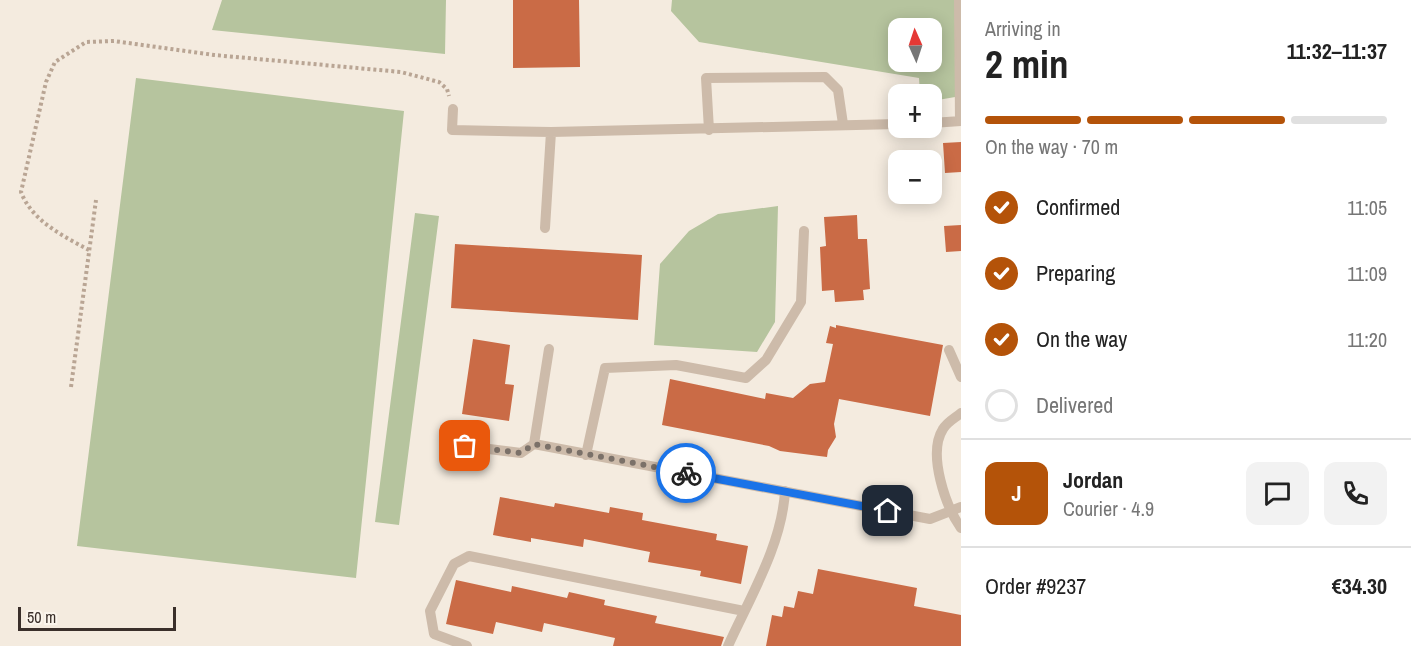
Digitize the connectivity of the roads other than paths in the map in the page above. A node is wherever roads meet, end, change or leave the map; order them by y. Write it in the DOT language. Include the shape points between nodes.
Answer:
graph roads {
  1 [pos="959,0"];
  2 [pos="453,109"];
  3 [pos="961,121"];
  4 [pos="942,122"];
  5 [pos="843,124"];
  6 [pos="888,124"];
  7 [pos="709,130"];
  8 [pos="551,132"];
  9 [pos="545,228"];
  10 [pos="804,231"];
  11 [pos="549,349"];
  12 [pos="949,350"];
  13 [pos="961,377"];
  14 [pos="961,413"];
  15 [pos="534,444"];
  16 [pos="465,446"];
  17 [pos="586,455"];
  18 [pos="785,491"];
  19 [pos="961,507"];
  20 [pos="950,513"];
  21 [pos="961,528"];
  22 [pos="744,611"];
  23 [pos="467,646"];
  24 [pos="728,646"];
  1 -- 3 [label="lane"];
  2 -- 8 [label="lane" via="452,130"];
  3 -- 4 [label="lane"];
  5 -- 6 [label="lane"];
  5 -- 7 [label="lane"];
  5 -- 7 [label="lane" via="838,90 825,77 706,78"];
  7 -- 8 [label="lane"];
  8 -- 9 [label="lane"];
  10 -- 17 [label="lane" via="801,302 766,360 746,378 676,364 605,368"];
  11 -- 15 [label="lane"];
  12 -- 13 [label="lane"];
  14 -- 20 [label="lane" via="944,427 937,446"];
  15 -- 16 [label="lane" via="521,453"];
  15 -- 17 [label="lane"];
  17 -- 18 [label="lane"];
  18 -- 20 [label="lane" via="930,519"];
  18 -- 22 [label="lane" via="784,517"];
  19 -- 20 [label="lane"];
  20 -- 21 [label="lane"];
  22 -- 23 [label="lane" via="469,556 454,564 430,610 434,634"];
  22 -- 24 [label="lane"];
}
